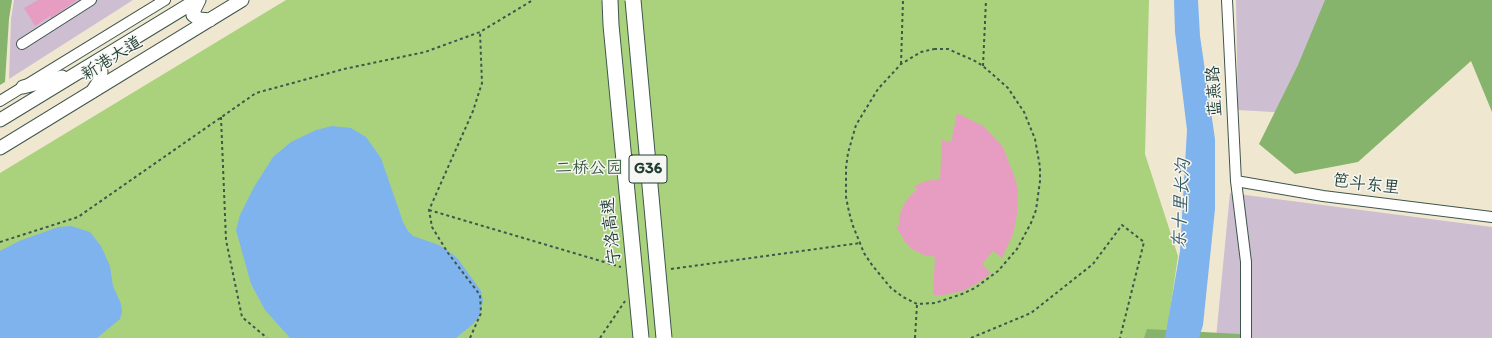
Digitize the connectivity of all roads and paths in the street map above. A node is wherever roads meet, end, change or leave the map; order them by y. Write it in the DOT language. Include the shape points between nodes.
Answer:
graph roads {
  1 [pos="90,0"];
  2 [pos="165,0"];
  3 [pos="198,0"];
  4 [pos="242,0"];
  5 [pos="533,0"];
  6 [pos="610,0"];
  7 [pos="633,0"];
  8 [pos="904,0"];
  9 [pos="986,0"];
  10 [pos="1227,0"];
  11 [pos="210,20"];
  12 [pos="480,32"];
  13 [pos="22,44"];
  14 [pos="901,64"];
  15 [pos="983,66"];
  16 [pos="77,73"];
  17 [pos="23,87"];
  18 [pos="91,94"];
  19 [pos="0,101"];
  20 [pos="221,117"];
  21 [pos="0,120"];
  22 [pos="0,148"];
  23 [pos="1236,181"];
  24 [pos="1492,217"];
  25 [pos="0,242"];
  26 [pos="626,299"];
  27 [pos="917,304"];
  28 [pos="267,338"];
  29 [pos="470,338"];
  30 [pos="600,338"];
  31 [pos="641,338"];
  32 [pos="664,338"];
  33 [pos="915,338"];
  34 [pos="971,338"];
  35 [pos="1120,338"];
  36 [pos="1246,338"];
  1 -- 13 [label="street"];
  2 -- 17 [label="street"];
  3 -- 11 [label="main road" via="193,16"];
  3 -- 16 [label="main road, 新港大道"];
  4 -- 11 [label="main road, 新港大道"];
  5 -- 12 [label="path"];
  6 -- 31 [label="highway, 宁洛高速 / G36, bridge"];
  7 -- 32 [label="highway, G36, bridge"];
  8 -- 14 [label="path"];
  9 -- 15 [label="path"];
  10 -- 23 [label="street, 蓝燕路"];
  11 -- 18 [label="main road, 新港大道"];
  12 -- 20 [label="path" via="425,52 344,69 256,93"];
  12 -- 29 [label="path" via="482,83 473,111 429,210 432,227 480,295 481,313"];
  14 -- 15 [label="path" via="921,52 948,49"];
  14 -- 27 [label="path" via="878,89 856,126 848,153 846,190 852,226 868,259 891,288"];
  15 -- 27 [label="path" via="1008,88 1030,125 1040,167 1036,210 1017,249 987,280 949,300"];
  16 -- 17 [label="main road"];
  16 -- 18 [label="main road" via="93,68 101,72 100,80"];
  16 -- 21 [label="main road, 新港大道"];
  17 -- 19 [label="street"];
  18 -- 22 [label="main road, 新港大道"];
  20 -- 25 [label="path" via="78,217"];
  20 -- 28 [label="path" via="228,248 242,317"];
  23 -- 24 [label="street, 笆斗东里" via="1324,196"];
  23 -- 36 [label="street, 蓝燕路" via="1246,262"];
  26 -- 30 [label="path"];
  27 -- 33 [label="path"];
  34 -- 35 [label="path" via="1031,313 1093,264 1122,225 1144,242"];
}
